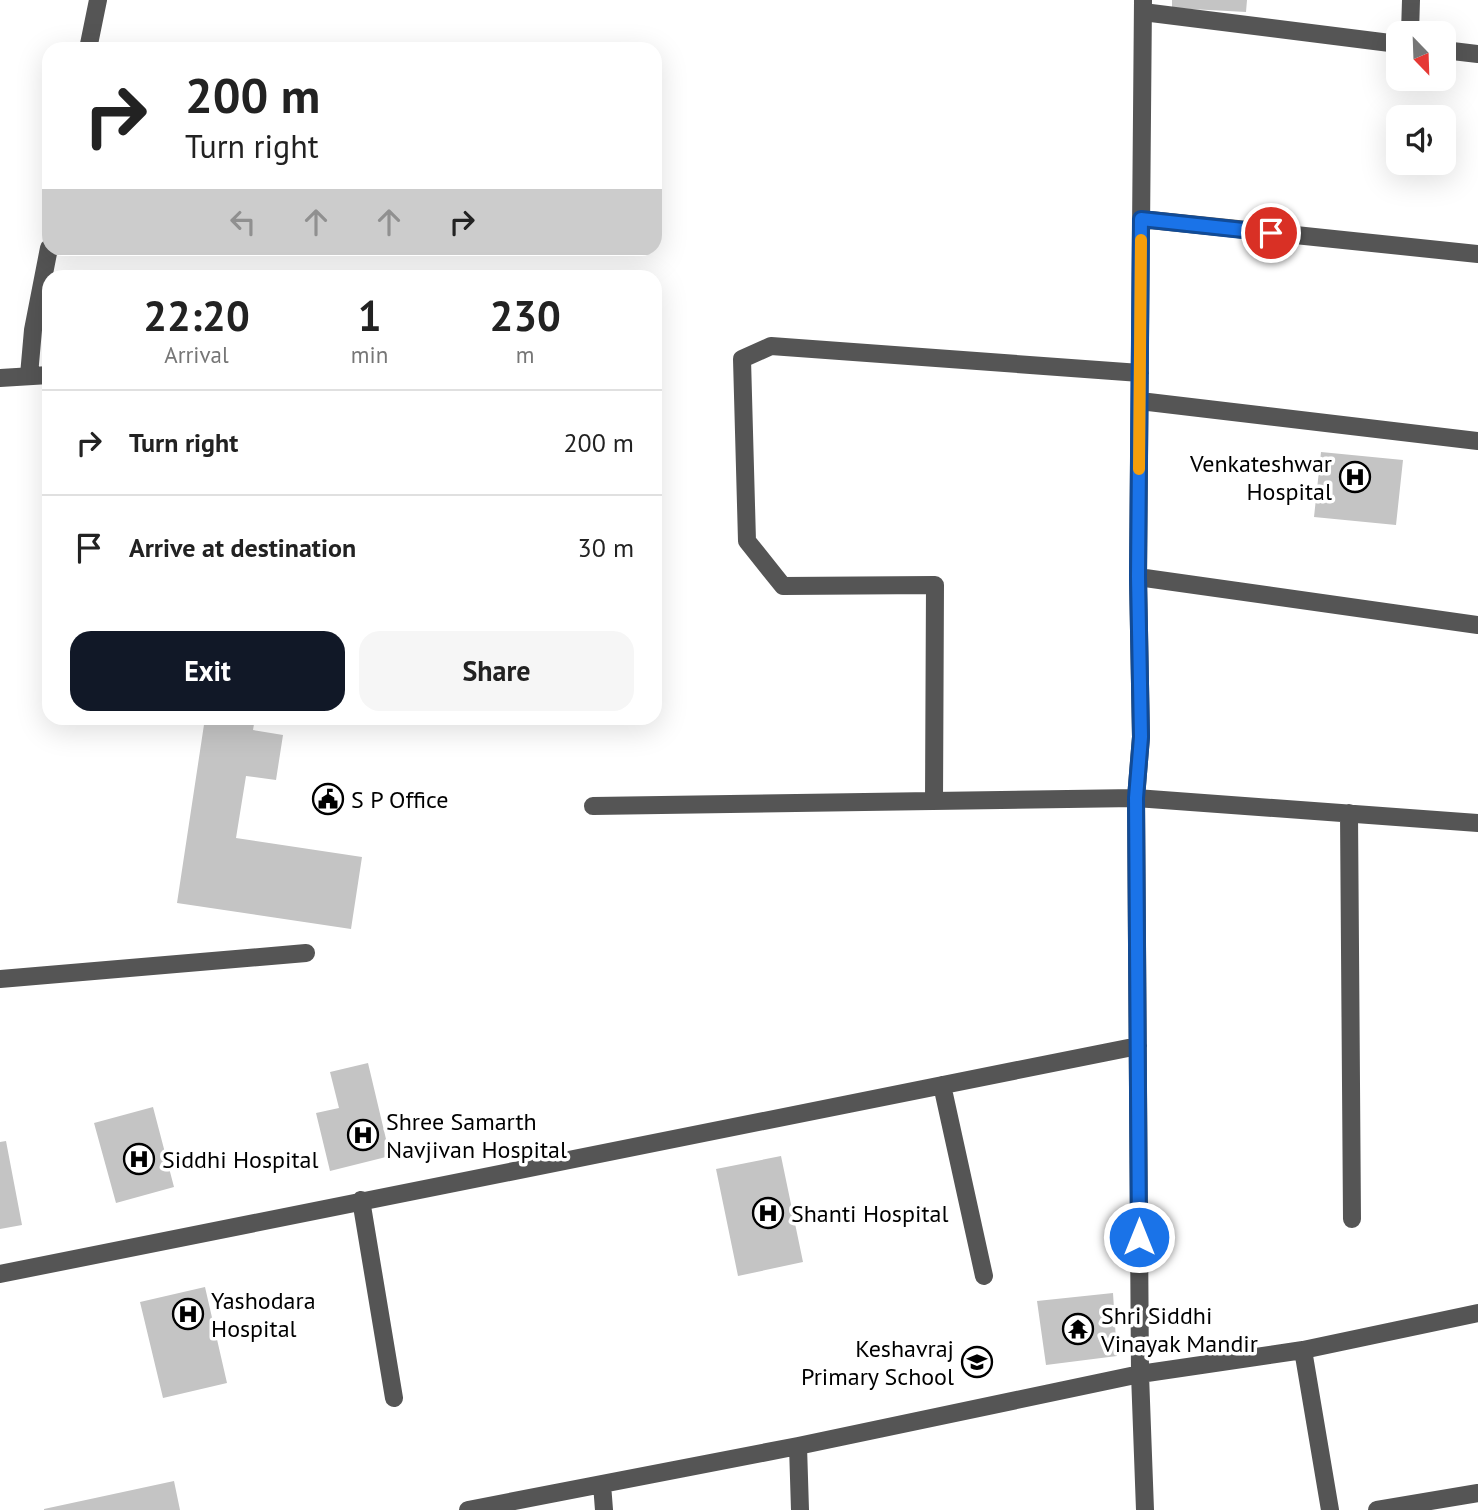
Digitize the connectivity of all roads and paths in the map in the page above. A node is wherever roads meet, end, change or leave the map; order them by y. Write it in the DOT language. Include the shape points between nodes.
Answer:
graph roads {
  1 [pos="98,0"];
  2 [pos="1410,0"];
  3 [pos="1143,6"];
  4 [pos="1410,21"];
  5 [pos="89,42"];
  6 [pos="1386,42"];
  7 [pos="1456,51"];
  8 [pos="1478,54"];
  9 [pos="1141,219"];
  10 [pos="1478,254"];
  11 [pos="42,284"];
  12 [pos="1140,373"];
  13 [pos="29,375"];
  14 [pos="42,375"];
  15 [pos="0,378"];
  16 [pos="1140,401"];
  17 [pos="1478,441"];
  18 [pos="1138,577"];
  19 [pos="1478,625"];
  20 [pos="1136,798"];
  21 [pos="934,801"];
  22 [pos="593,806"];
  23 [pos="1349,813"];
  24 [pos="1478,823"];
  25 [pos="306,953"];
  26 [pos="0,979"];
  27 [pos="1138,1046"];
  28 [pos="942,1085"];
  29 [pos="361,1200"];
  30 [pos="1352,1219"];
  31 [pos="0,1274"];
  32 [pos="984,1276"];
  33 [pos="1478,1313"];
  34 [pos="1303,1350"];
  35 [pos="1140,1374"];
  36 [pos="394,1398"];
  37 [pos="798,1446"];
  38 [pos="602,1484"];
  39 [pos="1478,1493"];
  40 [pos="468,1510"];
  41 [pos="604,1510"];
  42 [pos="800,1510"];
  43 [pos="1145,1510"];
  44 [pos="1330,1510"];
  45 [pos="1377,1510"];
  1 -- 5 [label="street"];
  2 -- 4 [label="street"];
  3 -- 6 [label="street"];
  3 -- 9 [label="street"];
  7 -- 8 [label="street"];
  9 -- 10 [label="street"];
  9 -- 12 [label="street"];
  11 -- 13 [label="street"];
  12 -- 16 [label="street"];
  12 -- 21 [label="street" via="771,346 743,359 747,541 783,586 935,585"];
  13 -- 14 [label="street"];
  13 -- 15 [label="street"];
  16 -- 17 [label="street"];
  16 -- 18 [label="street"];
  18 -- 19 [label="street"];
  18 -- 20 [label="street" via="1141,737"];
  20 -- 21 [label="street"];
  20 -- 23 [label="street"];
  20 -- 27 [label="street"];
  21 -- 22 [label="street"];
  23 -- 24 [label="street"];
  23 -- 30 [label="street"];
  25 -- 26 [label="street"];
  27 -- 28 [label="street"];
  27 -- 35 [label="street"];
  28 -- 29 [label="street"];
  28 -- 32 [label="street"];
  29 -- 31 [label="street"];
  29 -- 36 [label="street"];
  33 -- 34 [label="street"];
  34 -- 35 [label="street"];
  34 -- 44 [label="street"];
  35 -- 37 [label="street"];
  35 -- 43 [label="street"];
  37 -- 38 [label="street"];
  37 -- 42 [label="street"];
  38 -- 40 [label="street"];
  38 -- 41 [label="street"];
  39 -- 45 [label="street"];
}
